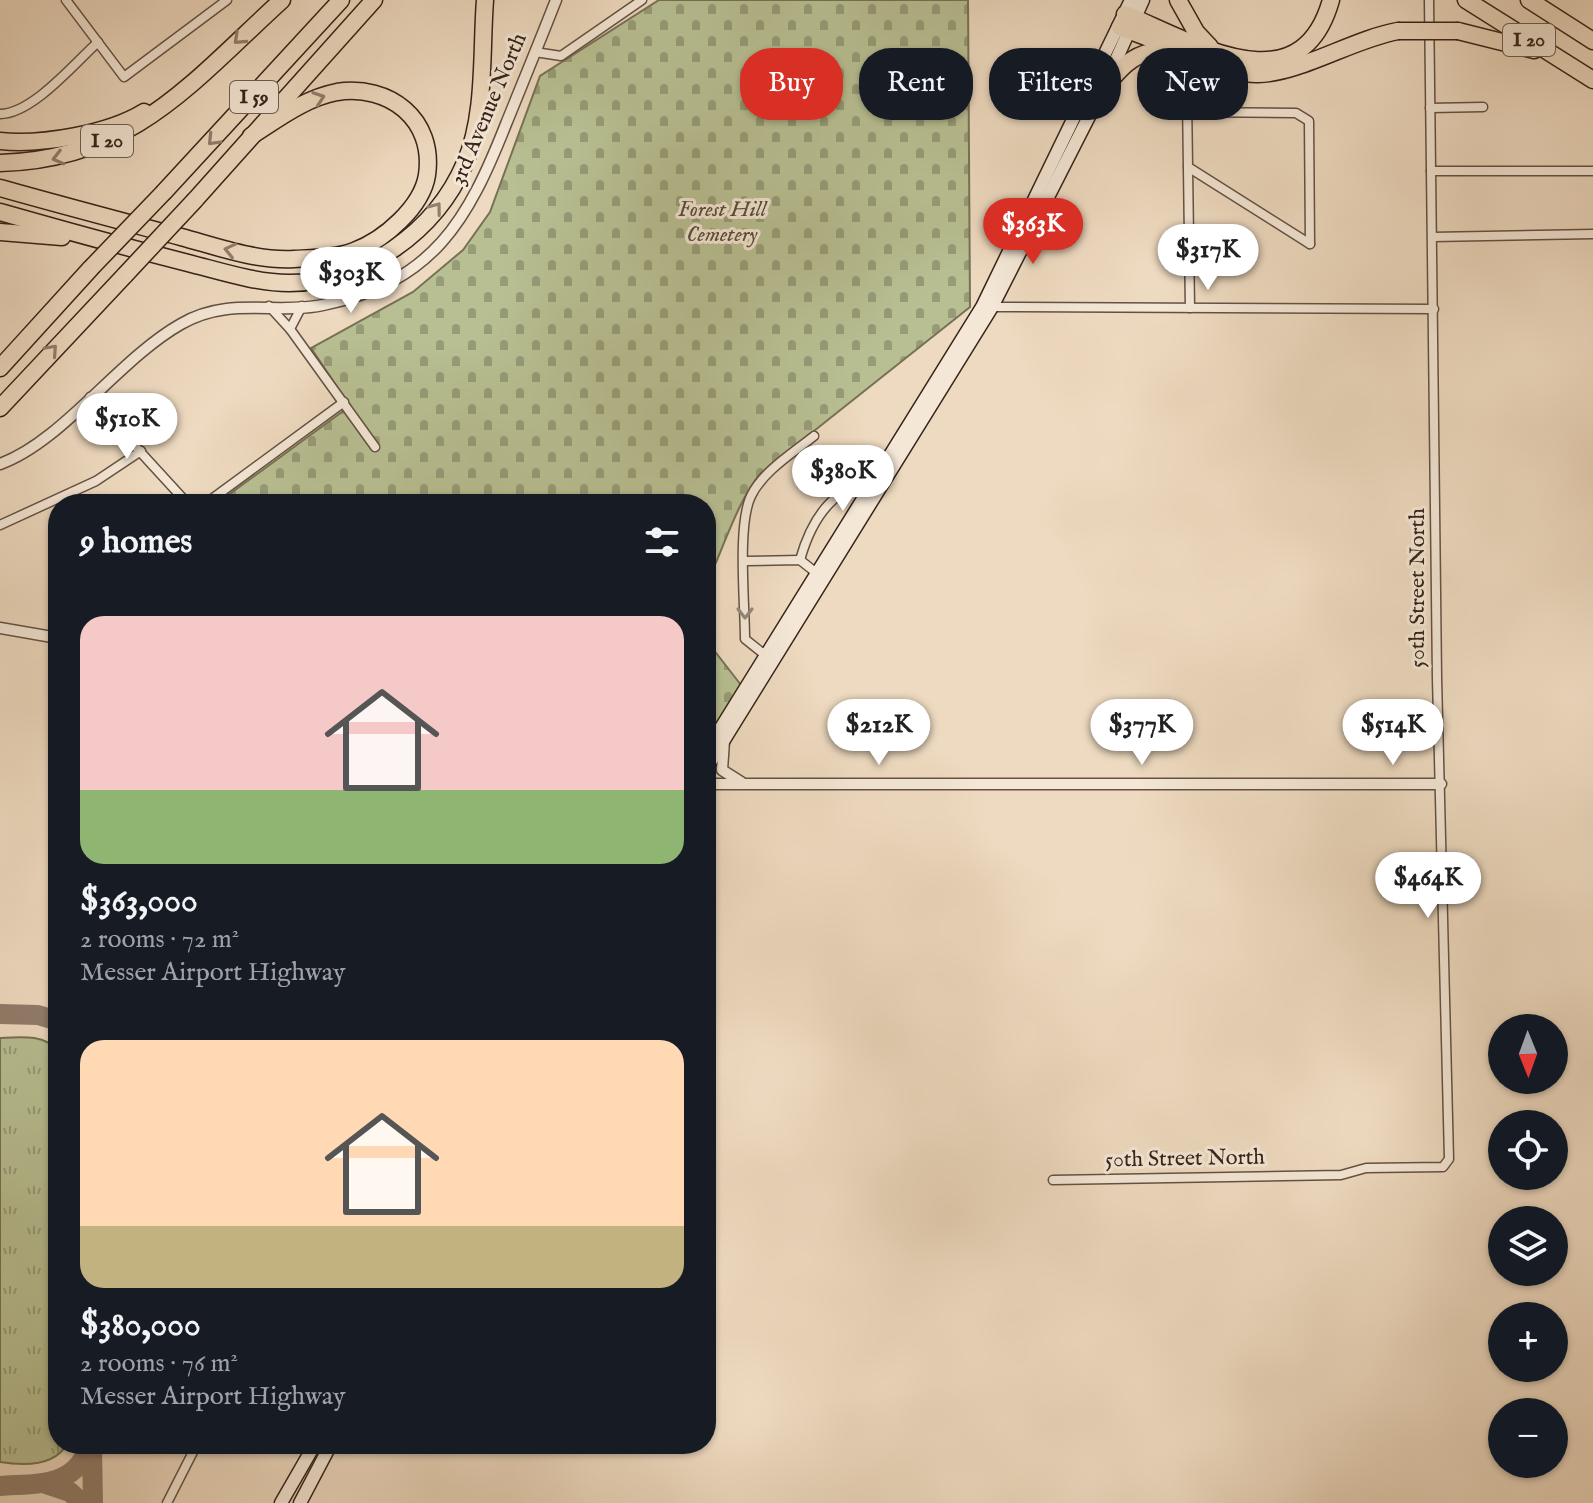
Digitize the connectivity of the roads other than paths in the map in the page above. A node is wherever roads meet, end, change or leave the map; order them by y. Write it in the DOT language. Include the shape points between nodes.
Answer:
graph roads {
  1 [pos="227,0"];
  2 [pos="282,0"];
  3 [pos="341,0"];
  4 [pos="374,0"];
  5 [pos="485,0"];
  6 [pos="556,0"];
  7 [pos="1143,0"];
  8 [pos="1178,0"];
  9 [pos="1331,0"];
  10 [pos="1429,0"];
  11 [pos="1466,0"];
  12 [pos="1529,0"];
  13 [pos="1543,0"];
  14 [pos="68,1"];
  15 [pos="636,2"];
  16 [pos="1128,18"];
  17 [pos="1593,40"];
  18 [pos="98,42"];
  19 [pos="1117,48"];
  20 [pos="1187,48"];
  21 [pos="1205,48"];
  22 [pos="1210,48"];
  23 [pos="535,52"];
  24 [pos="1137,56"];
  25 [pos="1248,62"];
  26 [pos="1568,64"];
  27 [pos="1121,70"];
  28 [pos="1248,73"];
  29 [pos="197,79"];
  30 [pos="1593,80"];
  31 [pos="1483,107"];
  32 [pos="1430,108"];
  33 [pos="1248,113"];
  34 [pos="0,114"];
  35 [pos="1087,120"];
  36 [pos="1188,120"];
  37 [pos="251,136"];
  38 [pos="0,141"];
  39 [pos="0,163"];
  40 [pos="1188,167"];
  41 [pos="1431,171"];
  42 [pos="1593,171"];
  43 [pos="0,188"];
  44 [pos="0,212"];
  45 [pos="0,232"];
  46 [pos="1593,234"];
  47 [pos="1433,237"];
  48 [pos="105,242"];
  49 [pos="269,306"];
  50 [pos="302,306"];
  51 [pos="987,307"];
  52 [pos="1190,308"];
  53 [pos="1434,309"];
  54 [pos="290,329"];
  55 [pos="0,368"];
  56 [pos="90,397"];
  57 [pos="344,402"];
  58 [pos="0,408"];
  59 [pos="814,436"];
  60 [pos="375,447"];
  61 [pos="141,451"];
  62 [pos="0,464"];
  63 [pos="883,465"];
  64 [pos="68,494"];
  65 [pos="179,494"];
  66 [pos="219,494"];
  67 [pos="48,503"];
  68 [pos="0,525"];
  69 [pos="800,560"];
  70 [pos="746,561"];
  71 [pos="820,575"];
  72 [pos="0,628"];
  73 [pos="48,636"];
  74 [pos="765,655"];
  75 [pos="716,736"];
  76 [pos="724,740"];
  77 [pos="716,753"];
  78 [pos="716,784"];
  79 [pos="755,784"];
  80 [pos="1441,784"];
  81 [pos="1053,1180"];
  82 [pos="192,1454"];
  83 [pos="309,1454"];
  84 [pos="326,1454"];
  85 [pos="167,1503"];
  86 [pos="281,1503"];
  87 [pos="300,1503"];
  1 -- 18 [label="street" via="124,77"];
  2 -- 29 [label="highway, I 20, one-way"];
  3 -- 55 [label="highway, I 59, one-way, bridge"];
  4 -- 37 [label="highway, I 59"];
  48 -- 5 [label="highway, one-way" via="288,283 331,279 381,258 422,225 466,162 476,117"];
  6 -- 23 [label="street, 3rd Avenue North"];
  7 -- 16 [label="main road"];
  8 -- 22 [label="highway"];
  9 -- 25 [label="highway" via="1309,42 1281,58"];
  10 -- 32 [label="street, 50th Street North"];
  11 -- 26 [label="highway, I 20"];
  12 -- 17 [label="highway, I 20"];
  13 -- 17 [label="highway"];
  14 -- 18 [label="street"];
  15 -- 23 [label="street" via="561,56"];
  16 -- 19 [label="main road"];
  16 -- 20 [label="highway"];
  16 -- 21 [label="highway"];
  16 -- 51 [label="main road"];
  18 -- 34 [label="street" via="16,114"];
  23 -- 50 [label="street, 3rd Avenue North" via="482,184 441,244 377,289"];
  24 -- 27 [label="highway"];
  26 -- 28 [label="highway, bridge" via="1522,45 1458,31 1398,31 1373,35 1283,70"];
  26 -- 30 [label="highway, I 20"];
  29 -- 38 [label="highway" via="137,116 77,135"];
  29 -- 39 [label="highway, I 20, one-way" via="132,130 89,150 41,162"];
  31 -- 32 [label="street"];
  32 -- 41 [label="street, 50th Street North"];
  33 -- 40 [label="street" via="1296,113 1309,121 1310,244"];
  35 -- 51 [label="main road"];
  36 -- 40 [label="street"];
  37 -- 43 [label="highway, one-way" via="320,97 384,94 416,121 427,173 412,206 375,240 354,251 272,260"];
  58 -- 37 [label="highway, I 59, one-way, bridge"];
  40 -- 52 [label="street"];
  41 -- 42 [label="street"];
  41 -- 47 [label="street, 50th Street North"];
  44 -- 48 [label="highway"];
  45 -- 48 [label="highway"];
  46 -- 47 [label="street"];
  47 -- 53 [label="street, 50th Street North"];
  49 -- 50 [label="street, 3rd Avenue North"];
  49 -- 54 [label="street"];
  49 -- 56 [label="street, 3rd Avenue North" via="218,310 185,322 147,345"];
  50 -- 54 [label="street"];
  51 -- 52 [label="street"];
  51 -- 63 [label="main road"];
  51 -- 71 [label="main road"];
  52 -- 53 [label="street"];
  53 -- 80 [label="street, 50th Street North"];
  54 -- 57 [label="street"];
  56 -- 61 [label="street"];
  56 -- 62 [label="street, 3rd Avenue North" via="33,446"];
  57 -- 60 [label="street"];
  57 -- 66 [label="street"];
  59 -- 70 [label="street" via="752,494 744,516"];
  61 -- 64 [label="street"];
  61 -- 65 [label="street"];
  63 -- 69 [label="street" via="819,512"];
  63 -- 71 [label="main road"];
  67 -- 68 [label="street"];
  69 -- 70 [label="street"];
  69 -- 71 [label="street"];
  70 -- 74 [label="street, one-way" via="745,639"];
  71 -- 74 [label="main road"];
  71 -- 76 [label="main road"];
  72 -- 73 [label="street"];
  74 -- 75 [label="main road"];
  76 -- 77 [label="main road"];
  76 -- 79 [label="street" via="722,770 739,782"];
  78 -- 79 [label="street"];
  79 -- 80 [label="street"];
  80 -- 81 [label="street, 50th Street North" via="1446,1165 1366,1168 1341,1175"];
  82 -- 85 [label="street"];
  83 -- 86 [label="main road"];
  84 -- 87 [label="main road"];
}
